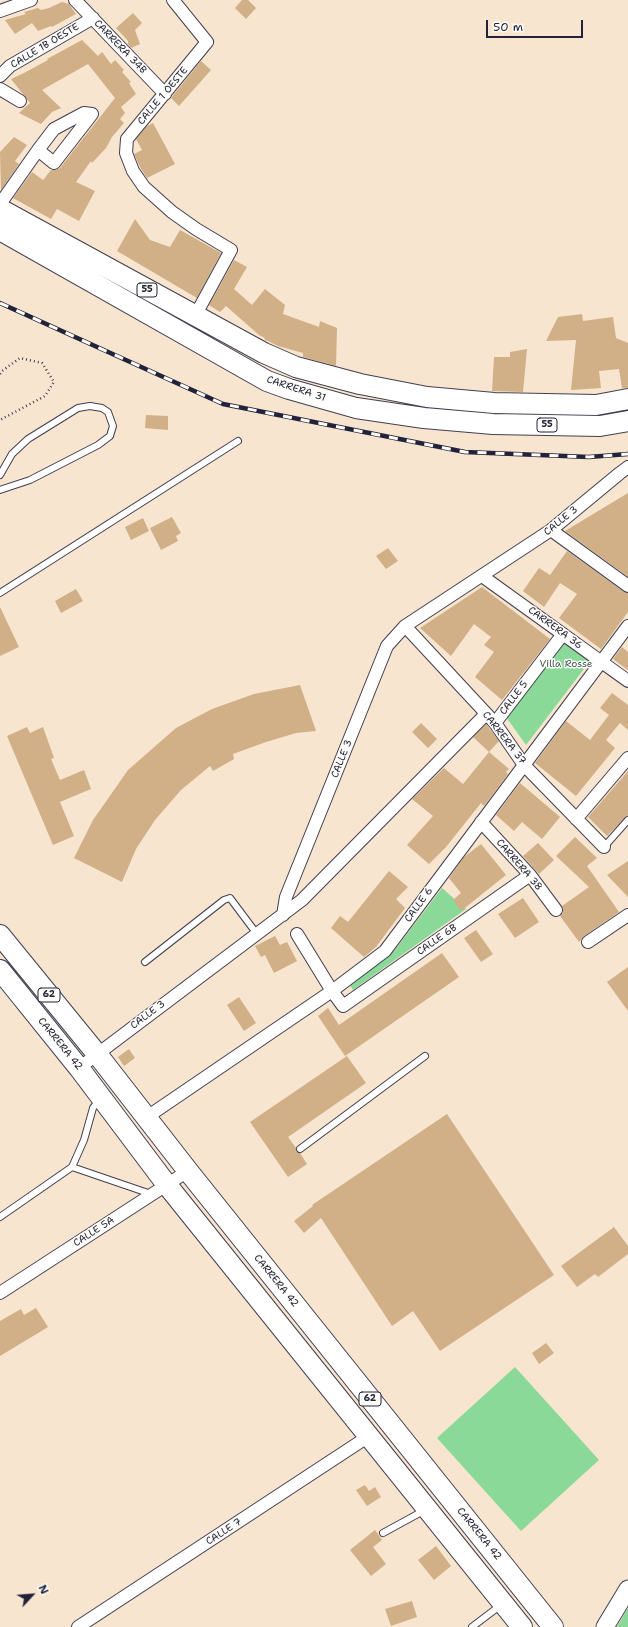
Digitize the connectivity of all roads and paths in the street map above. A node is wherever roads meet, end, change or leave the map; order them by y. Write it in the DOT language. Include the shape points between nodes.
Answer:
graph roads {
  1 [pos="31,0"];
  2 [pos="75,0"];
  3 [pos="173,0"];
  4 [pos="0,11"];
  5 [pos="92,18"];
  6 [pos="0,76"];
  7 [pos="0,89"];
  8 [pos="165,94"];
  9 [pos="20,101"];
  10 [pos="38,150"];
  11 [pos="0,204"];
  12 [pos="0,209"];
  13 [pos="0,230"];
  14 [pos="195,316"];
  15 [pos="0,374"];
  16 [pos="628,399"];
  17 [pos="0,420"];
  18 [pos="628,421"];
  19 [pos="238,441"];
  20 [pos="628,468"];
  21 [pos="0,475"];
  22 [pos="0,490"];
  23 [pos="551,530"];
  24 [pos="482,576"];
  25 [pos="628,586"];
  26 [pos="0,593"];
  27 [pos="405,626"];
  28 [pos="628,626"];
  29 [pos="563,634"];
  30 [pos="601,662"];
  31 [pos="628,681"];
  32 [pos="486,714"];
  33 [pos="495,723"];
  34 [pos="628,758"];
  35 [pos="524,765"];
  36 [pos="576,819"];
  37 [pos="628,820"];
  38 [pos="481,822"];
  39 [pos="604,847"];
  40 [pos="530,874"];
  41 [pos="556,910"];
  42 [pos="283,914"];
  43 [pos="627,918"];
  44 [pos="257,934"];
  45 [pos="297,934"];
  46 [pos="0,935"];
  47 [pos="588,942"];
  48 [pos="145,962"];
  49 [pos="1,972"];
  50 [pos="332,991"];
  51 [pos="97,1054"];
  52 [pos="425,1056"];
  53 [pos="79,1068"];
  54 [pos="101,1097"];
  55 [pos="147,1117"];
  56 [pos="300,1149"];
  57 [pos="72,1167"];
  58 [pos="188,1171"];
  59 [pos="159,1190"];
  60 [pos="0,1217"];
  61 [pos="0,1293"];
  62 [pos="369,1436"];
  63 [pos="427,1509"];
  64 [pos="383,1533"];
  65 [pos="628,1589"];
  66 [pos="503,1604"];
  67 [pos="78,1627"];
  68 [pos="472,1627"];
  69 [pos="522,1627"];
  70 [pos="553,1627"];
  71 [pos="605,1627"];
  1 -- 4 [label="street"];
  2 -- 5 [label="street, CARRERA 34B"];
  3 -- 8 [label="street, CALLE 1 OESTE" via="207,42"];
  5 -- 6 [label="street, CALLE 1B OESTE" via="10,66"];
  5 -- 8 [label="street, CARRERA 34B"];
  7 -- 9 [label="street"];
  8 -- 14 [label="street, CALLE 1 OESTE" via="127,139 126,153 133,171 144,187 172,212 231,250"];
  10 -- 10 [label="street" via="54,163 92,114 84,113 54,130"];
  10 -- 11 [label="street"];
  12 -- 14 [label="highway, 55"];
  13 -- 18 [label="highway, CARRERA 31 / 55" via="267,381 289,389 356,408 424,418 493,424 600,426"];
  14 -- 16 [label="highway, 55" via="296,367 360,384 427,397 494,403 596,405"];
  15 -- 17 [label="path" via="20,358 42,363 54,382 45,396"];
  19 -- 26 [label="lane"];
  20 -- 23 [label="street, CALLE 3"];
  21 -- 22 [label="lane" via="12,454 28,439 78,408 90,406 108,412 113,426 110,436 98,445 30,480"];
  23 -- 24 [label="street, CALLE 3"];
  23 -- 25 [label="street"];
  24 -- 27 [label="street, CALLE 3"];
  24 -- 29 [label="street, CARRERA 36"];
  27 -- 32 [label="street, CARRERA 37"];
  27 -- 42 [label="street, CALLE 3" via="387,646 286,897"];
  28 -- 30 [label="street, CALLE 6"];
  29 -- 30 [label="street, CARRERA 36"];
  29 -- 33 [label="street, CALLE 5"];
  30 -- 31 [label="street, CARRERA 36"];
  30 -- 35 [label="street, CALLE 6"];
  32 -- 33 [label="street, CARRERA 37"];
  32 -- 42 [label="street" via="302,900"];
  33 -- 35 [label="street, CARRERA 37"];
  34 -- 36 [label="street"];
  35 -- 36 [label="street, CARRERA 37"];
  35 -- 38 [label="street, CALLE 6"];
  36 -- 39 [label="street, CARRERA 37"];
  37 -- 39 [label="lane"];
  38 -- 40 [label="street, CARRERA 38"];
  38 -- 50 [label="street, CALLE 6" via="385,951"];
  40 -- 41 [label="street, CARRERA 38"];
  40 -- 50 [label="street, CALLE 6B" via="343,1006"];
  42 -- 44 [label="street, CALLE 3"];
  43 -- 47 [label="street"];
  44 -- 48 [label="lane" via="230,898 224,900"];
  44 -- 51 [label="street, CALLE 3"];
  45 -- 50 [label="street"];
  46 -- 51 [label="highway, CARRERA 42 / 62"];
  49 -- 53 [label="highway, CARRERA 42 / 62"];
  50 -- 55 [label="street, CALLE 6"];
  51 -- 53 [label="street, CALLE 3"];
  51 -- 55 [label="highway, CARRERA 42 / 62"];
  52 -- 56 [label="lane"];
  53 -- 54 [label="highway, CARRERA 42 / 62"];
  54 -- 57 [label="lane" via="92,1108 84,1140"];
  54 -- 59 [label="highway, CARRERA 42 / 62"];
  55 -- 58 [label="highway, CARRERA 42 / 62"];
  57 -- 59 [label="lane"];
  57 -- 60 [label="lane"];
  58 -- 59 [label="street, CALLE 5A"];
  58 -- 70 [label="highway, CARRERA 42 / 62"];
  59 -- 61 [label="street, CALLE 5A"];
  59 -- 62 [label="highway, CARRERA 42 / 62"];
  62 -- 63 [label="highway, CARRERA 42 / 62"];
  62 -- 67 [label="street, CALLE 7"];
  63 -- 64 [label="lane"];
  63 -- 66 [label="highway, CARRERA 42 / 62"];
  65 -- 71 [label="main road"];
  66 -- 68 [label="lane"];
  66 -- 69 [label="highway, CARRERA 42 / 62"];
}
